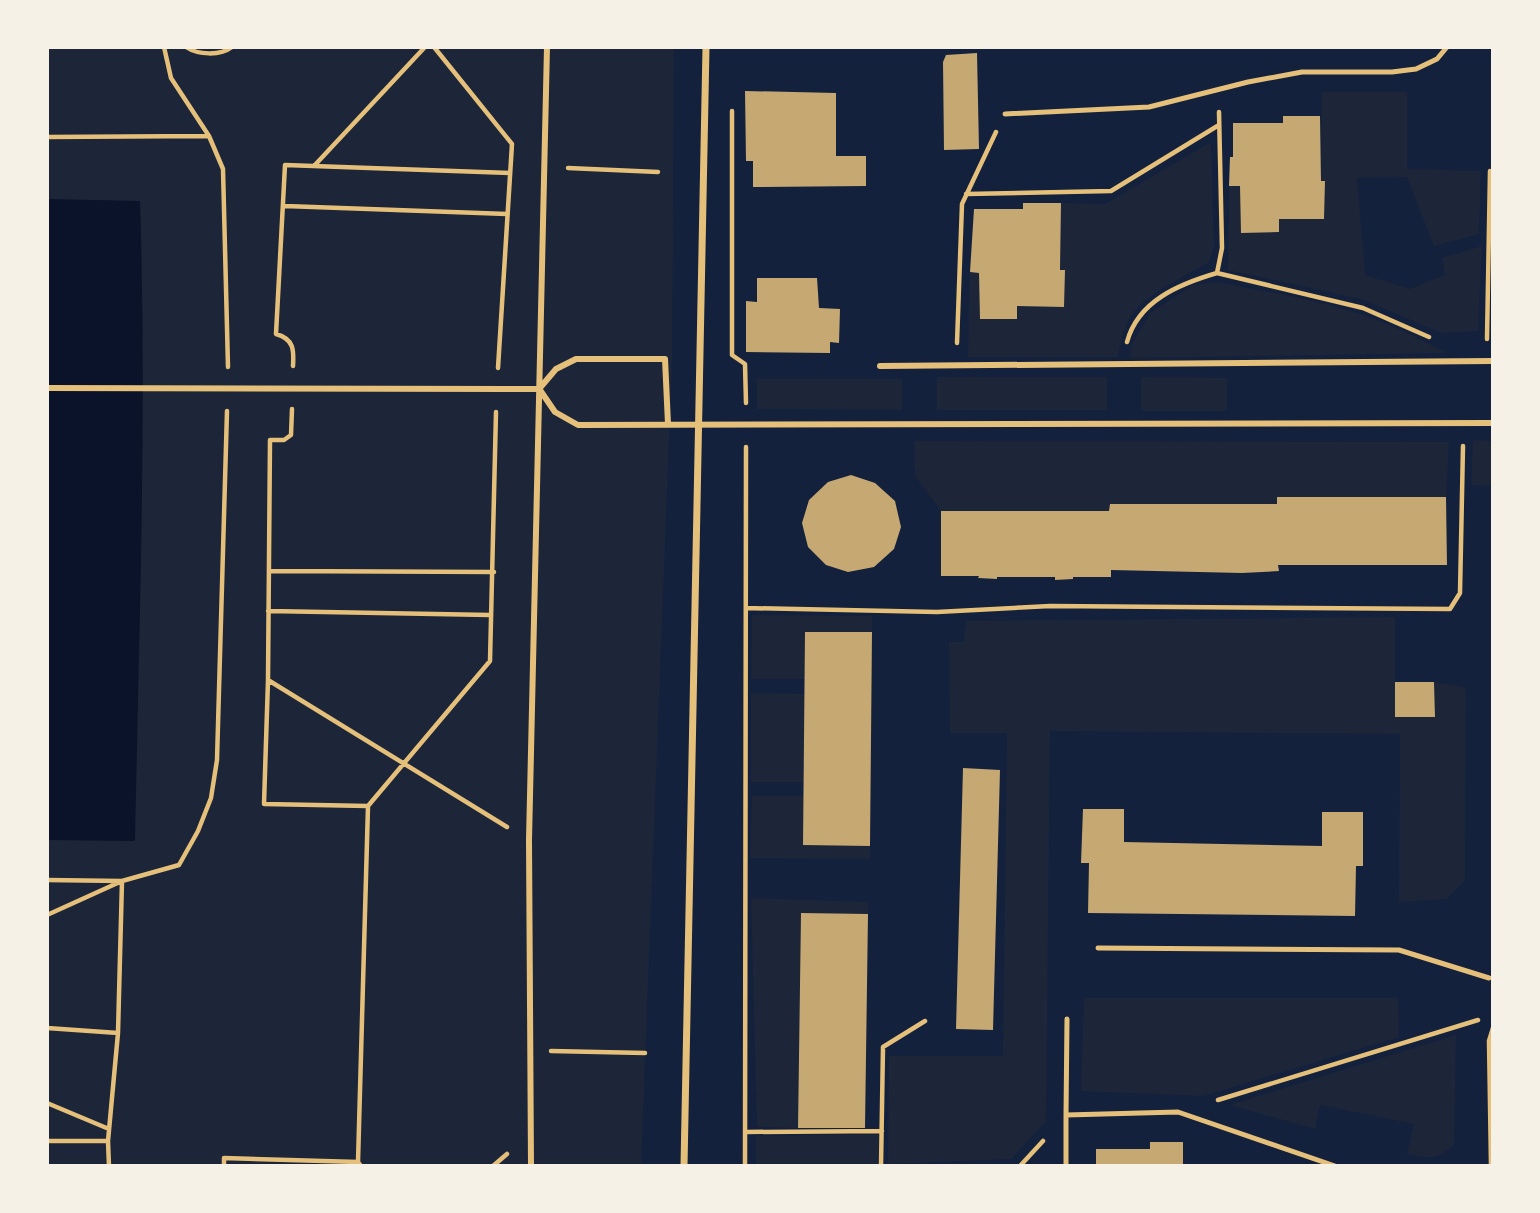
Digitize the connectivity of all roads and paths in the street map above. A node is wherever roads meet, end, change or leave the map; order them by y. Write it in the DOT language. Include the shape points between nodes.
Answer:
graph roads {
  1 [pos="164,47"];
  2 [pos="186,47"];
  3 [pos="232,47"];
  4 [pos="425,47"];
  5 [pos="434,47"];
  6 [pos="547,47"];
  7 [pos="706,47"];
  8 [pos="1447,47"];
  9 [pos="1218,89"];
  10 [pos="732,106"];
  11 [pos="1005,114"];
  12 [pos="1219,125"];
  13 [pos="209,136"];
  14 [pos="47,137"];
  15 [pos="313,166"];
  16 [pos="544,167"];
  17 [pos="1490,171"];
  18 [pos="658,172"];
  19 [pos="510,173"];
  20 [pos="966,194"];
  21 [pos="285,206"];
  22 [pos="508,214"];
  23 [pos="1217,273"];
  24 [pos="1470,361"];
  25 [pos="1490,361"];
  26 [pos="1124,364"];
  27 [pos="957,365"];
  28 [pos="880,366"];
  29 [pos="47,388"];
  30 [pos="228,388"];
  31 [pos="496,389"];
  32 [pos="539,389"];
  33 [pos="292,390"];
  34 [pos="1463,423"];
  35 [pos="1493,423"];
  36 [pos="668,424"];
  37 [pos="698,424"];
  38 [pos="746,424"];
  39 [pos="269,571"];
  40 [pos="494,572"];
  41 [pos="746,608"];
  42 [pos="268,611"];
  43 [pos="490,615"];
  44 [pos="268,680"];
  45 [pos="404,764"];
  46 [pos="368,806"];
  47 [pos="528,840"];
  48 [pos="47,880"];
  49 [pos="121,881"];
  50 [pos="47,915"];
  51 [pos="1098,948"];
  52 [pos="1489,978"];
  53 [pos="1067,1019"];
  54 [pos="1479,1020"];
  55 [pos="925,1021"];
  56 [pos="47,1028"];
  57 [pos="1493,1028"];
  58 [pos="118,1033"];
  59 [pos="531,1051"];
  60 [pos="645,1053"];
  61 [pos="47,1103"];
  62 [pos="1178,1112"];
  63 [pos="1066,1115"];
  64 [pos="110,1129"];
  65 [pos="882,1131"];
  66 [pos="745,1132"];
  67 [pos="47,1141"];
  68 [pos="108,1141"];
  69 [pos="359,1164"];
  70 [pos="109,1166"];
  71 [pos="223,1166"];
  72 [pos="531,1166"];
  73 [pos="684,1166"];
  74 [pos="745,1166"];
  75 [pos="881,1166"];
  76 [pos="1066,1166"];
  77 [pos="1335,1166"];
  78 [pos="1491,1166"];
  1 -- 13 [label="path" via="171,78"];
  2 -- 3 [label="path" via="216,54"];
  4 -- 15 [label="path"];
  5 -- 19 [label="path" via="512,144"];
  6 -- 16 [label="street"];
  7 -- 37 [label="street"];
  8 -- 9 [label="lane" via="1437,59 1416,69 1302,72"];
  9 -- 11 [label="lane" via="1149,107"];
  9 -- 12 [label="path"];
  10 -- 38 [label="path" via="732,355 745,363"];
  11 -- 20 [label="path"];
  12 -- 20 [label="path" via="1111,191"];
  12 -- 23 [label="path" via="1222,248"];
  13 -- 14 [label="path"];
  13 -- 30 [label="path" via="223,169 225,195"];
  15 -- 19 [label="path"];
  15 -- 21 [label="path" via="285,165"];
  16 -- 18 [label="path"];
  16 -- 32 [label="street"];
  17 -- 25 [label="path"];
  19 -- 22 [label="path"];
  20 -- 27 [label="path"];
  21 -- 22 [label="path"];
  21 -- 33 [label="path" via="276,334 286,337 294,349"];
  22 -- 31 [label="path"];
  23 -- 24 [label="path" via="1363,308 1420,332"];
  23 -- 26 [label="path" via="1189,281 1147,306 1129,335"];
  24 -- 25 [label="street"];
  24 -- 26 [label="street"];
  26 -- 27 [label="street"];
  27 -- 28 [label="street"];
  29 -- 30 [label="street"];
  30 -- 33 [label="street"];
  30 -- 49 [label="path" via="217,760 211,798 178,865"];
  31 -- 32 [label="street"];
  31 -- 33 [label="street"];
  31 -- 40 [label="path"];
  32 -- 36 [label="street" via="555,412 578,425"];
  32 -- 36 [label="street" via="556,369 576,359 665,359"];
  32 -- 47 [label="street"];
  33 -- 39 [label="path" via="290,435 270,440"];
  34 -- 35 [label="street"];
  34 -- 38 [label="street"];
  34 -- 41 [label="path" via="1460,593 1450,609 1050,606 937,612"];
  36 -- 37 [label="street"];
  37 -- 38 [label="street"];
  37 -- 73 [label="street"];
  38 -- 41 [label="path"];
  39 -- 40 [label="path"];
  39 -- 42 [label="path"];
  40 -- 43 [label="path"];
  41 -- 66 [label="path"];
  42 -- 43 [label="path"];
  42 -- 44 [label="path"];
  43 -- 45 [label="path" via="490,661"];
  44 -- 45 [label="path"];
  44 -- 46 [label="path" via="264,804"];
  45 -- 46 [label="path"];
  45 -- 47 [label="path"];
  46 -- 69 [label="path"];
  47 -- 59 [label="street"];
  48 -- 49 [label="path"];
  49 -- 50 [label="path"];
  49 -- 58 [label="path"];
  51 -- 52 [label="lane" via="1399,950"];
  53 -- 63 [label="lane"];
  54 -- 62 [label="path"];
  55 -- 65 [label="path" via="883,1046"];
  56 -- 58 [label="path"];
  57 -- 78 [label="path" via="1489,1041"];
  58 -- 64 [label="path"];
  59 -- 60 [label="path"];
  59 -- 72 [label="street"];
  61 -- 64 [label="path"];
  62 -- 63 [label="lane"];
  62 -- 77 [label="lane"];
  63 -- 76 [label="lane"];
  64 -- 68 [label="path"];
  65 -- 66 [label="path"];
  65 -- 75 [label="path"];
  66 -- 74 [label="path"];
  67 -- 68 [label="path"];
  68 -- 70 [label="path"];
  69 -- 71 [label="path" via="224,1158"];
}
